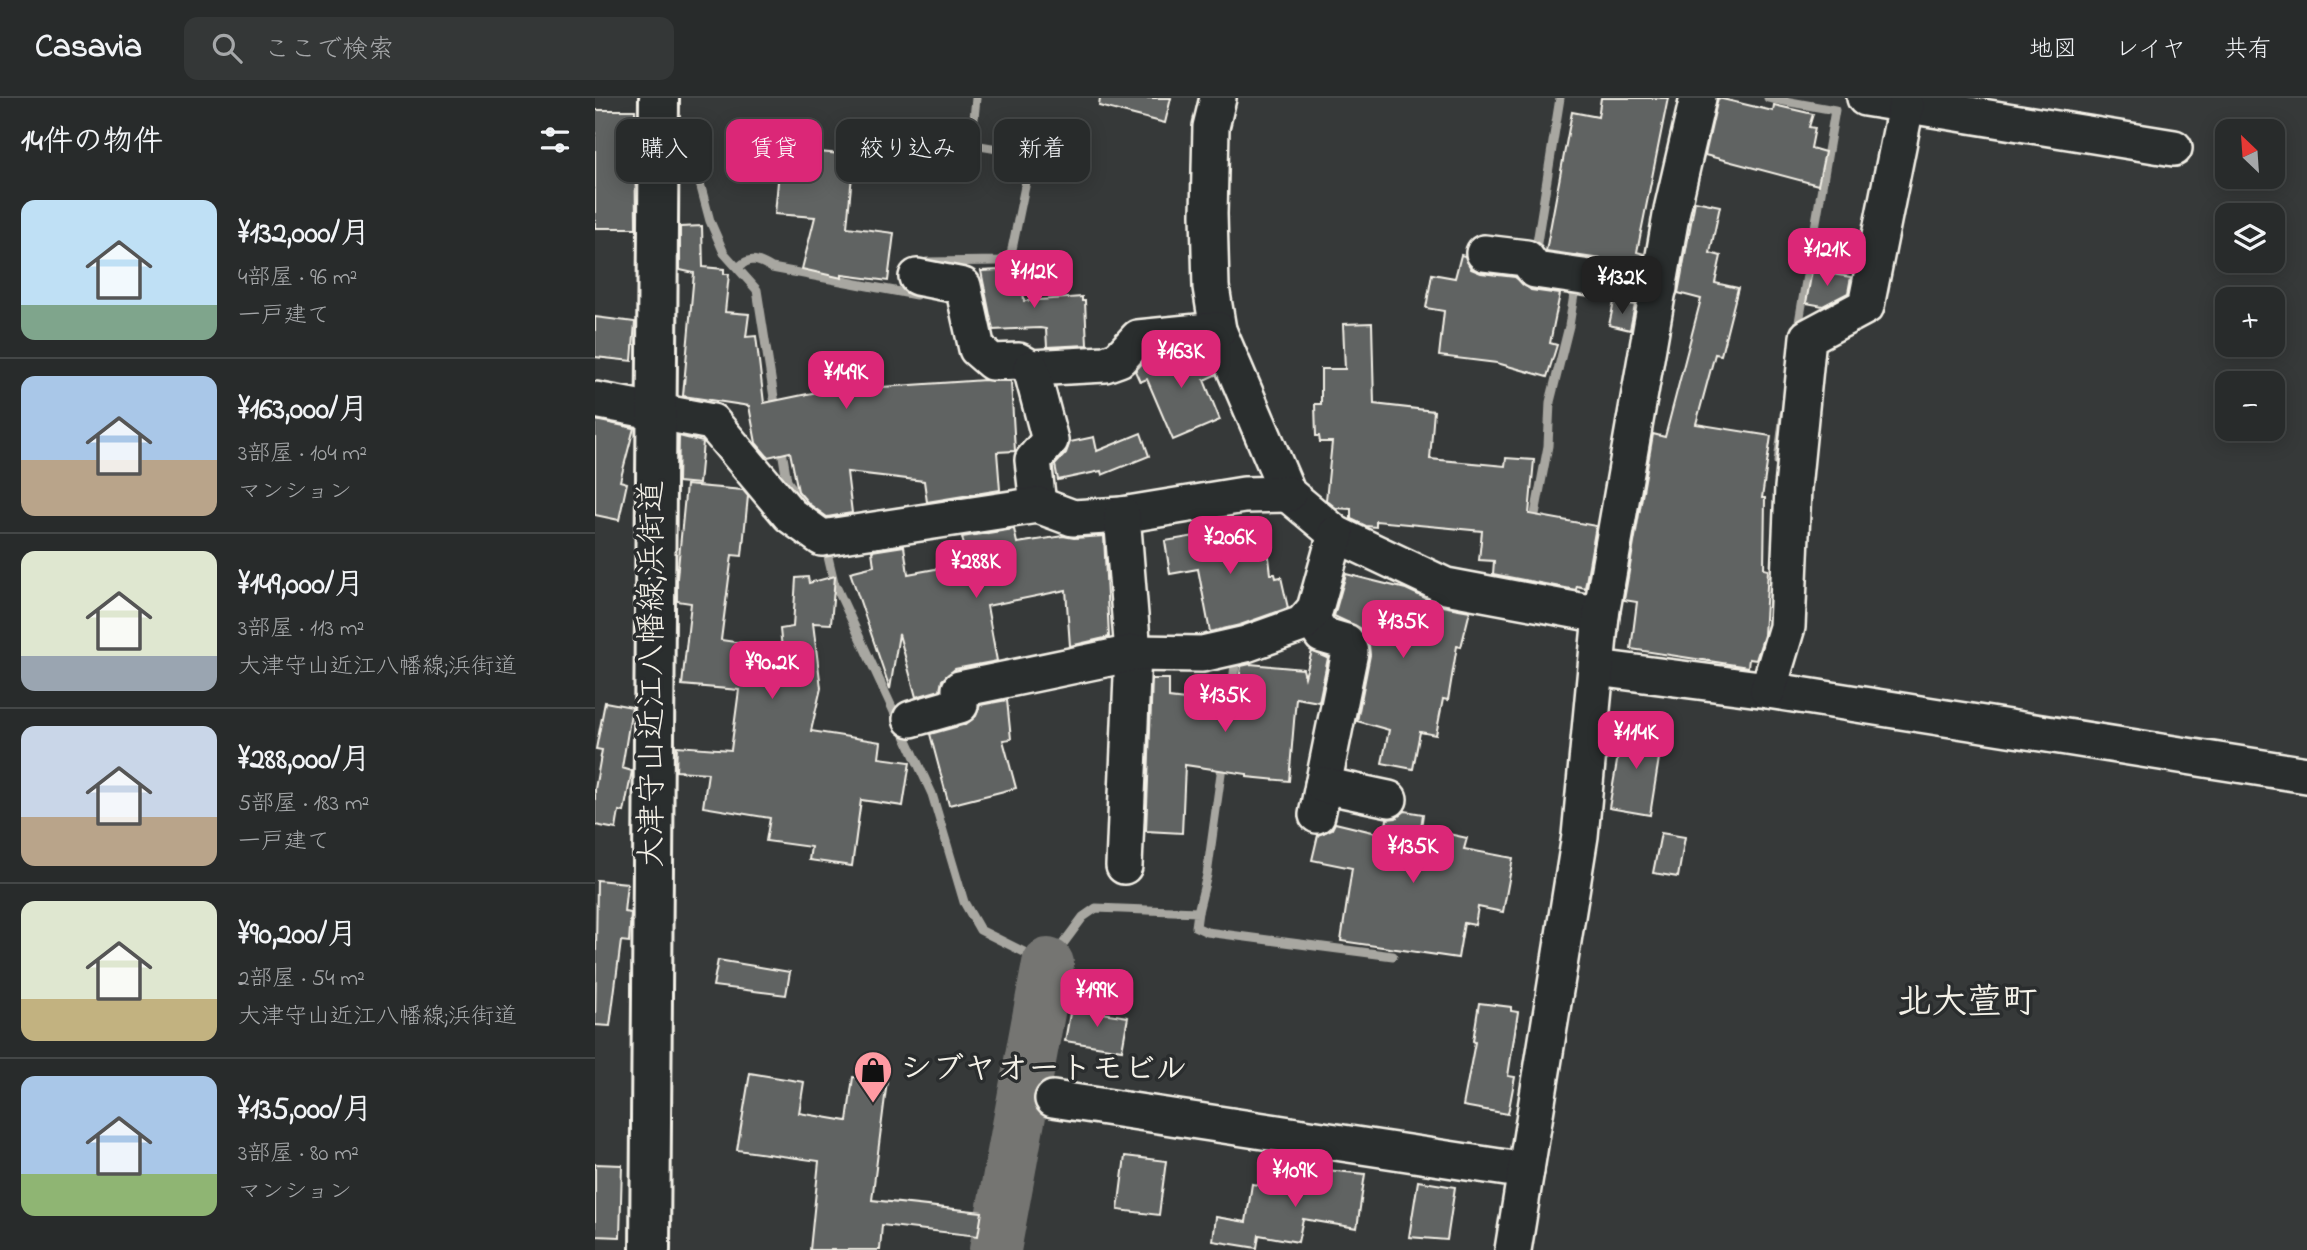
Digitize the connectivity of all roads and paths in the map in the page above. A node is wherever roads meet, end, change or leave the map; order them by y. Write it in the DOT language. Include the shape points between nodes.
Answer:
graph roads {
  1 [pos="659,98"];
  2 [pos="1218,98"];
  3 [pos="1698,98"];
  4 [pos="1891,101"];
  5 [pos="2174,148"];
  6 [pos="1484,253"];
  7 [pos="916,276"];
  8 [pos="1658,288"];
  9 [pos="1217,330"];
  10 [pos="1031,368"];
  11 [pos="595,400"];
  12 [pos="655,409"];
  13 [pos="1288,494"];
  14 [pos="1038,505"];
  15 [pos="1122,515"];
  16 [pos="1336,534"];
  17 [pos="1310,615"];
  18 [pos="1601,615"];
  19 [pos="1133,653"];
  20 [pos="1609,669"];
  21 [pos="1768,690"];
  22 [pos="911,719"];
  23 [pos="2307,775"];
  24 [pos="1389,799"];
  25 [pos="1124,866"];
  26 [pos="1053,1099"];
  27 [pos="1526,1171"];
  28 [pos="649,1250"];
  29 [pos="1513,1250"];
  1 -- 12 [label="main road, 大津守山近江八幡線;浜街道"];
  2 -- 9 [label="street" via="1212,127 1209,214"];
  3 -- 8 [label="street"];
  4 -- 5 [label="street"];
  4 -- 21 [label="street" via="1866,306 1808,337 1793,488 1787,627"];
  6 -- 8 [label="street" via="1526,258 1535,270"];
  7 -- 10 [label="street" via="963,286 977,349 992,362 1019,361"];
  8 -- 18 [label="street"];
  9 -- 10 [label="street" via="1138,338 1119,359 1104,364"];
  9 -- 13 [label="street"];
  10 -- 14 [label="street" via="1050,440 1034,460"];
  11 -- 12 [label="street"];
  12 -- 14 [label="street" via="712,422 790,515 822,538"];
  12 -- 28 [label="main road, 大津守山近江八幡線;浜街道"];
  13 -- 15 [label="street" via="1244,495"];
  13 -- 16 [label="street"];
  14 -- 15 [label="street" via="1073,518"];
  15 -- 19 [label="street"];
  16 -- 17 [label="street"];
  16 -- 18 [label="street" via="1446,586"];
  17 -- 19 [label="street" via="1302,624 1202,654"];
  17 -- 24 [label="street" via="1322,635 1346,642 1350,652 1320,800"];
  18 -- 20 [label="street"];
  19 -- 22 [label="street" via="960,689 960,705"];
  19 -- 25 [label="street"];
  20 -- 21 [label="street"];
  20 -- 27 [label="street"];
  21 -- 23 [label="street"];
  26 -- 27 [label="street"];
  27 -- 29 [label="street"];
}
